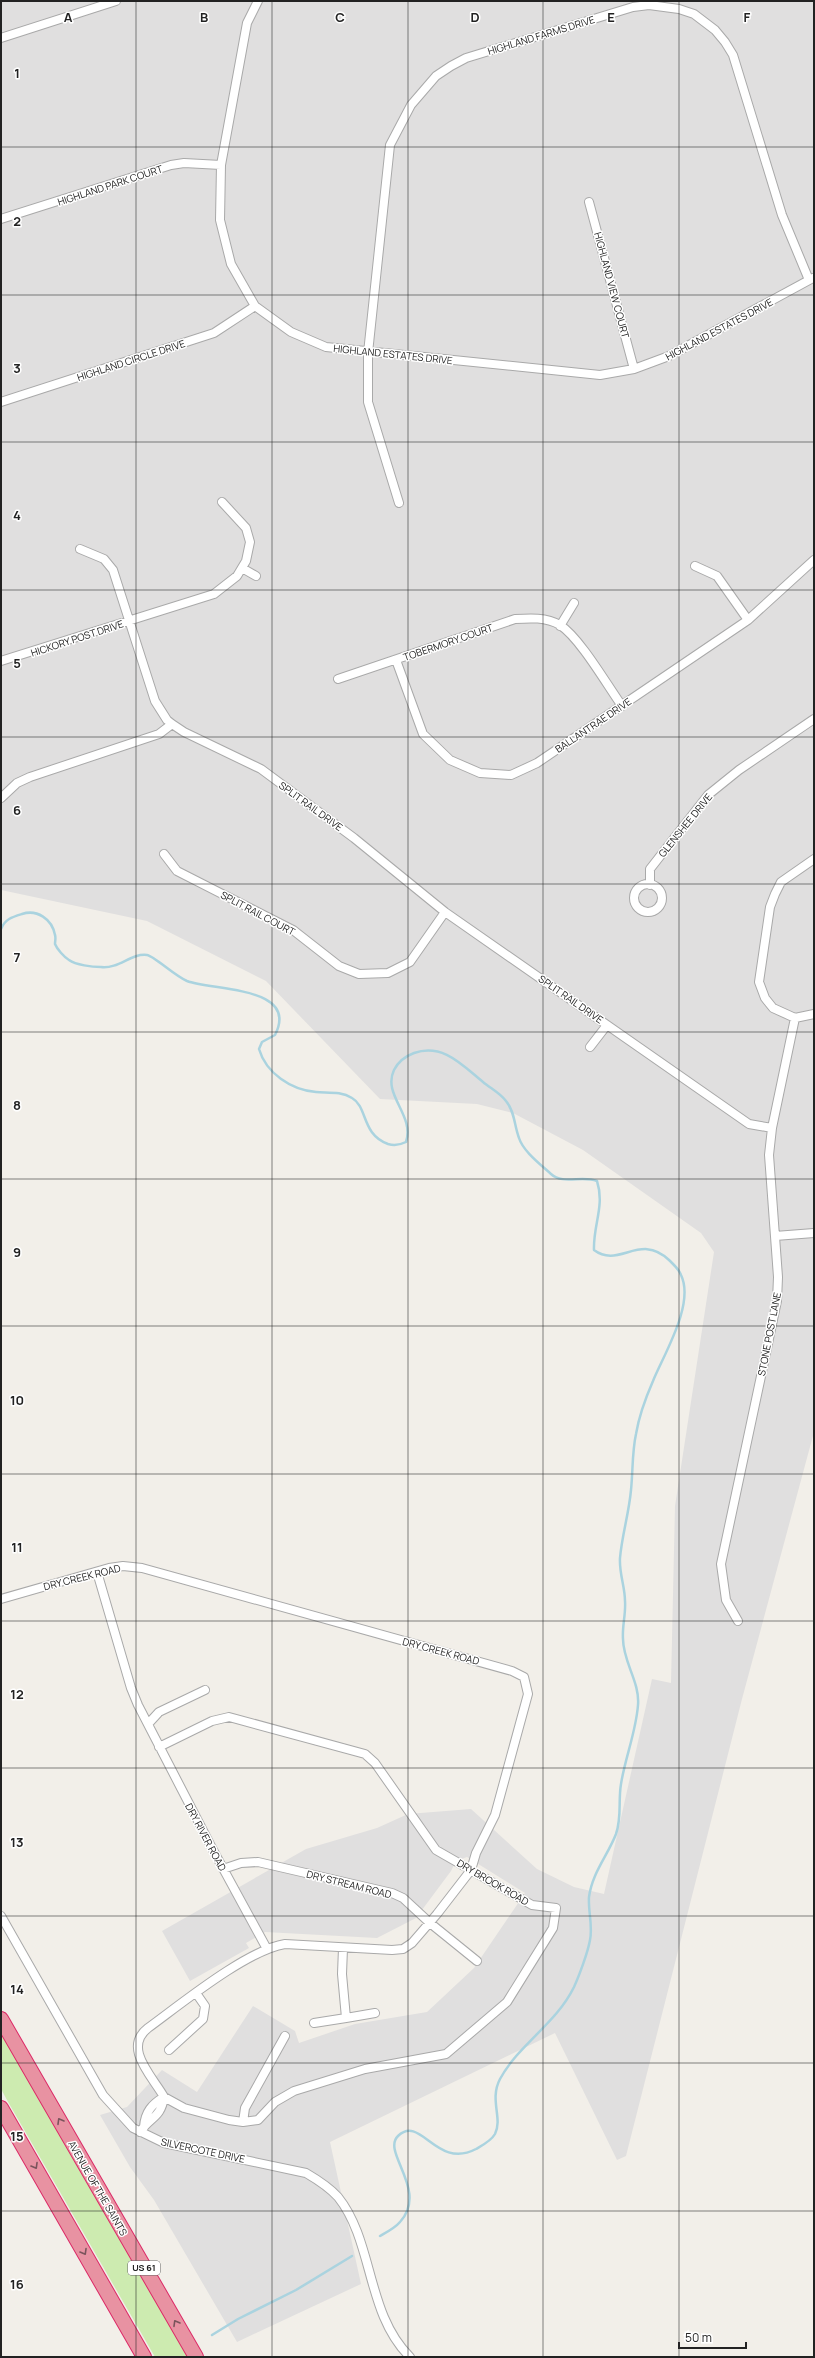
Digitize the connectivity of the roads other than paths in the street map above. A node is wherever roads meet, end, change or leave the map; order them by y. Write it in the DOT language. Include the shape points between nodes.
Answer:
graph roads {
  1 [pos="116,1"];
  2 [pos="258,1"];
  3 [pos="1,38"];
  4 [pos="221,165"];
  5 [pos="589,202"];
  6 [pos="1,220"];
  7 [pos="812,279"];
  8 [pos="255,306"];
  9 [pos="368,353"];
  10 [pos="634,369"];
  11 [pos="1,402"];
  12 [pos="222,502"];
  13 [pos="399,503"];
  14 [pos="80,549"];
  15 [pos="814,560"];
  16 [pos="695,566"];
  17 [pos="242,568"];
  18 [pos="256,576"];
  19 [pos="574,603"];
  20 [pos="748,620"];
  21 [pos="131,621"];
  22 [pos="560,626"];
  23 [pos="396,660"];
  24 [pos="1,662"];
  25 [pos="338,679"];
  26 [pos="622,706"];
  27 [pos="814,719"];
  28 [pos="172,724"];
  29 [pos="1,798"];
  30 [pos="164,854"];
  31 [pos="814,860"];
  32 [pos="650,885"];
  33 [pos="445,912"];
  34 [pos="814,1014"];
  35 [pos="795,1018"];
  36 [pos="607,1024"];
  37 [pos="590,1047"];
  38 [pos="772,1128"];
  39 [pos="814,1232"];
  40 [pos="775,1236"];
  41 [pos="97,1572"];
  42 [pos="1,1599"];
  43 [pos="738,1621"];
  44 [pos="204,1690"];
  45 [pos="148,1724"];
  46 [pos="159,1747"];
  47 [pos="223,1869"];
  48 [pos="471,1870"];
  49 [pos="1,1916"];
  50 [pos="430,1923"];
  51 [pos="343,1948"];
  52 [pos="267,1949"];
  53 [pos="477,1961"];
  54 [pos="196,1993"];
  55 [pos="375,2013"];
  56 [pos="346,2018"];
  57 [pos="1,2019"];
  58 [pos="314,2023"];
  59 [pos="285,2036"];
  60 [pos="169,2050"];
  61 [pos="164,2097"];
  62 [pos="1,2108"];
  63 [pos="243,2122"];
  64 [pos="142,2129"];
  65 [pos="144,2357"];
  66 [pos="196,2357"];
  67 [pos="410,2357"];
  1 -- 3 [label="street"];
  2 -- 4 [label="street, HIGHLAND ESTATES DRIVE" via="248,23"];
  4 -- 6 [label="street, HIGHLAND PARK COURT" via="171,165"];
  4 -- 8 [label="street, HIGHLAND ESTATES DRIVE" via="220,220 231,264"];
  5 -- 10 [label="street, HIGHLAND VIEW COURT"];
  7 -- 9 [label="street, HIGHLAND FARMS DRIVE" via="782,215 733,55 725,42 715,30 694,14 649,5 633,7 466,58 436,76 411,105 390,145"];
  7 -- 10 [label="street, HIGHLAND ESTATES DRIVE" via="669,356"];
  8 -- 9 [label="street, HIGHLAND ESTATES DRIVE" via="291,332 326,347"];
  8 -- 11 [label="street, HIGHLAND CIRCLE DRIVE" via="214,333"];
  9 -- 10 [label="street, HIGHLAND ESTATES DRIVE" via="600,375"];
  9 -- 13 [label="street, HIGHLAND FARMS DRIVE" via="368,402"];
  12 -- 17 [label="street" via="246,528 250,542"];
  14 -- 21 [label="street, SPLIT RAIL DRIVE" via="104,559 113,570"];
  15 -- 20 [label="street, BALLANTRAE DRIVE"];
  16 -- 20 [label="street" via="717,576"];
  17 -- 18 [label="street"];
  17 -- 21 [label="street, HICKORY POST DRIVE" via="237,576 214,594"];
  19 -- 22 [label="street"];
  20 -- 26 [label="street, BALLANTRAE DRIVE"];
  21 -- 24 [label="street, HICKORY POST DRIVE"];
  21 -- 28 [label="street, SPLIT RAIL DRIVE" via="155,701"];
  22 -- 23 [label="street, TOBERMORY COURT" via="536,618 515,620"];
  22 -- 26 [label="street, TOBERMORY COURT" via="573,637"];
  23 -- 25 [label="street, TOBERMORY COURT"];
  23 -- 26 [label="street, BALLANTRAE DRIVE" via="423,734 450,760 480,774 511,775 537,763"];
  27 -- 32 [label="street, GLENSHEE DRIVE" via="739,770 708,795 650,869"];
  28 -- 29 [label="street" via="158,734 30,777 17,783"];
  28 -- 33 [label="street, SPLIT RAIL DRIVE" via="261,769 354,838"];
  30 -- 33 [label="street, SPLIT RAIL COURT" via="177,871 293,930 339,966 359,974 388,973 410,962"];
  31 -- 35 [label="street" via="781,882 775,894 770,907 759,982 765,998 773,1008"];
  33 -- 36 [label="street, SPLIT RAIL DRIVE"];
  34 -- 35 [label="street"];
  35 -- 38 [label="street, STONE POST LANE"];
  36 -- 37 [label="street, SPLIT RAIL DRIVE"];
  36 -- 38 [label="street, SPLIT RAIL DRIVE" via="749,1124"];
  38 -- 40 [label="street, STONE POST LANE" via="769,1155"];
  39 -- 40 [label="street"];
  40 -- 43 [label="street, STONE POST LANE" via="778,1277 776,1300 721,1564 726,1600"];
  41 -- 42 [label="street, DRY CREEK ROAD"];
  41 -- 45 [label="street, DRY RIVER ROAD" via="132,1688"];
  41 -- 48 [label="street, DRY CREEK ROAD" via="123,1566 142,1568 519,1673 524,1677 528,1694 495,1815 476,1853"];
  44 -- 45 [label="street" via="160,1712"];
  45 -- 46 [label="street, DRY RIVER ROAD"];
  46 -- 47 [label="street, DRY RIVER ROAD"];
  46 -- 48 [label="street, DRY BROOK ROAD" via="212,1721 229,1717 365,1754 375,1763 436,1850"];
  47 -- 50 [label="street, DRY STREAM ROAD" via="242,1863 258,1862 392,1893 403,1898"];
  47 -- 52 [label="street, DRY RIVER ROAD"];
  48 -- 50 [label="street, DRY CREEK ROAD"];
  48 -- 63 [label="street, DRY BROOK ROAD" via="532,1905 556,1908 553,1928 507,2002 446,2054 365,2069 294,2091 275,2102 258,2120"];
  49 -- 64 [label="street, SILVERCOTE DRIVE" via="103,2095 117,2113"];
  50 -- 51 [label="street, DRY CREEK ROAD" via="403,1949"];
  50 -- 53 [label="street, DRY STREAM ROAD"];
  51 -- 52 [label="street, DRY CREEK ROAD" via="285,1944"];
  51 -- 56 [label="street" via="342,1974"];
  52 -- 54 [label="street, DRY CREEK ROAD"];
  54 -- 60 [label="street" via="206,2006 203,2019"];
  54 -- 61 [label="street, DRY CREEK ROAD" via="142,2032 138,2041 141,2061"];
  55 -- 56 [label="street"];
  56 -- 58 [label="street"];
  66 -- 57 [label="highway, AVENUE OF THE SAINTS / US 61, one-way"];
  59 -- 63 [label="street" via="245,2108"];
  61 -- 63 [label="street, DRY BROOK ROAD" via="184,2108"];
  61 -- 64 [label="street" via="163,2107 152,2122"];
  62 -- 65 [label="highway, one-way"];
  64 -- 67 [label="street, SILVERCOTE DRIVE" via="164,2143 306,2173 324,2184 337,2196 355,2226 379,2304 400,2348"];
}
